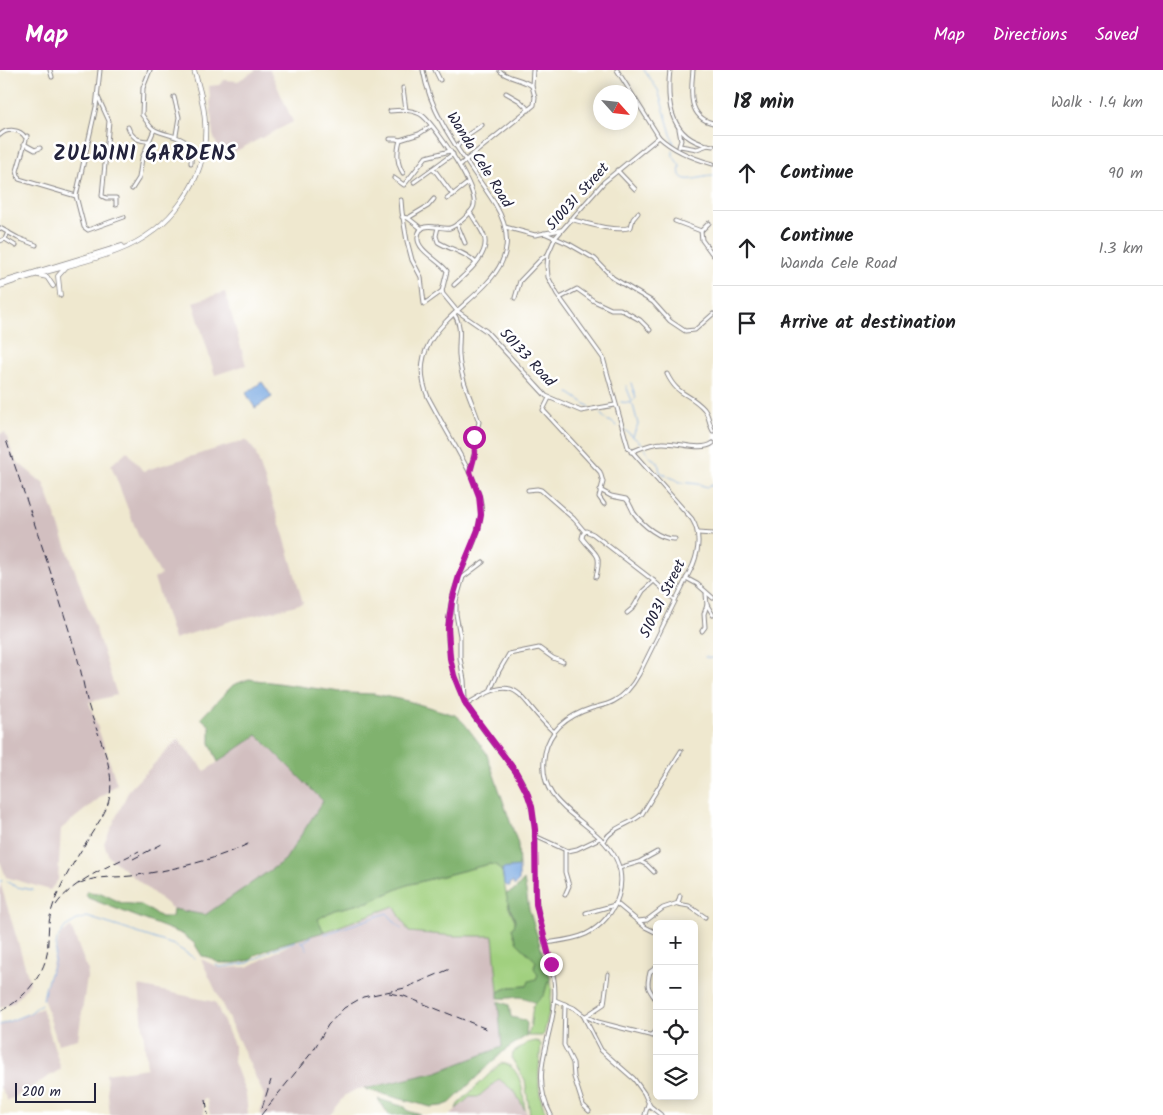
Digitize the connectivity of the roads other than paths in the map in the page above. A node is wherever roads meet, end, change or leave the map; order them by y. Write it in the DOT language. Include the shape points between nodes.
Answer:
graph roads {
  1 [pos="50,70"];
  2 [pos="100,70"];
  3 [pos="150,70"];
  4 [pos="194,70"];
  5 [pos="423,70"];
  6 [pos="435,70"];
  7 [pos="495,70"];
  8 [pos="501,70"];
  9 [pos="533,70"];
  10 [pos="616,70"];
  11 [pos="670,70"];
  12 [pos="693,70"];
  13 [pos="52,77"];
  14 [pos="440,80"];
  15 [pos="532,86"];
  16 [pos="403,88"];
  17 [pos="506,93"];
  18 [pos="98,97"];
  19 [pos="174,97"];
  20 [pos="406,110"];
  21 [pos="529,110"];
  22 [pos="390,111"];
  23 [pos="713,122"];
  24 [pos="482,125"];
  25 [pos="431,126"];
  26 [pos="678,126"];
  27 [pos="128,127"];
  28 [pos="154,130"];
  29 [pos="0,135"];
  30 [pos="176,136"];
  31 [pos="659,137"];
  32 [pos="390,139"];
  33 [pos="400,140"];
  34 [pos="149,141"];
  35 [pos="24,144"];
  36 [pos="708,145"];
  37 [pos="713,146"];
  38 [pos="457,147"];
  39 [pos="40,148"];
  40 [pos="679,148"];
  41 [pos="452,153"];
  42 [pos="466,160"];
  43 [pos="191,163"];
  44 [pos="713,164"];
  45 [pos="460,165"];
  46 [pos="431,169"];
  47 [pos="617,170"];
  48 [pos="402,173"];
  49 [pos="394,178"];
  50 [pos="414,182"];
  51 [pos="468,183"];
  52 [pos="132,189"];
  53 [pos="635,189"];
  54 [pos="453,195"];
  55 [pos="76,196"];
  56 [pos="434,199"];
  57 [pos="447,199"];
  58 [pos="401,200"];
  59 [pos="116,205"];
  60 [pos="470,212"];
  61 [pos="638,213"];
  62 [pos="402,217"];
  63 [pos="124,218"];
  64 [pos="408,218"];
  65 [pos="570,219"];
  66 [pos="675,221"];
  67 [pos="709,223"];
  68 [pos="457,224"];
  69 [pos="438,227"];
  70 [pos="0,228"];
  71 [pos="505,228"];
  72 [pos="422,229"];
  73 [pos="561,230"];
  74 [pos="701,231"];
  75 [pos="8,232"];
  76 [pos="544,233"];
  77 [pos="142,238"];
  78 [pos="555,238"];
  79 [pos="5,239"];
  80 [pos="0,241"];
  81 [pos="465,243"];
  82 [pos="36,245"];
  83 [pos="16,246"];
  84 [pos="548,254"];
  85 [pos="713,255"];
  86 [pos="476,263"];
  87 [pos="67,266"];
  88 [pos="35,275"];
  89 [pos="0,285"];
  90 [pos="53,286"];
  91 [pos="454,286"];
  92 [pos="442,290"];
  93 [pos="60,295"];
  94 [pos="515,298"];
  95 [pos="560,298"];
  96 [pos="456,313"];
  97 [pos="713,314"];
  98 [pos="650,330"];
  99 [pos="667,374"];
  100 [pos="549,398"];
  101 [pos="615,405"];
  102 [pos="713,431"];
  103 [pos="713,443"];
  104 [pos="631,452"];
  105 [pos="470,472"];
  106 [pos="528,490"];
  107 [pos="600,490"];
  108 [pos="604,504"];
  109 [pos="585,532"];
  110 [pos="698,533"];
  111 [pos="713,534"];
  112 [pos="675,539"];
  113 [pos="483,562"];
  114 [pos="596,577"];
  115 [pos="686,578"];
  116 [pos="654,581"];
  117 [pos="706,593"];
  118 [pos="713,598"];
  119 [pos="675,600"];
  120 [pos="707,605"];
  121 [pos="627,613"];
  122 [pos="713,615"];
  123 [pos="702,631"];
  124 [pos="563,662"];
  125 [pos="490,691"];
  126 [pos="467,705"];
  127 [pos="554,732"];
  128 [pos="681,751"];
  129 [pos="535,836"];
  130 [pos="600,838"];
  131 [pos="604,841"];
  132 [pos="565,851"];
  133 [pos="657,852"];
  134 [pos="641,862"];
  135 [pos="619,868"];
  136 [pos="654,872"];
  137 [pos="565,895"];
  138 [pos="680,896"];
  139 [pos="616,904"];
  140 [pos="677,904"];
  141 [pos="586,913"];
  142 [pos="705,917"];
  143 [pos="638,921"];
  144 [pos="653,930"];
  145 [pos="545,944"];
  146 [pos="653,970"];
  147 [pos="608,974"];
  148 [pos="653,996"];
  149 [pos="555,1000"];
  150 [pos="565,1004"];
  151 [pos="584,1016"];
  152 [pos="651,1036"];
  153 [pos="648,1104"];
  154 [pos="590,1111"];
  155 [pos="551,1115"];
  156 [pos="645,1115"];
  157 [pos="661,1115"];
  1 -- 13 [label="street"];
  2 -- 18 [label="street"];
  3 -- 28 [label="street" via="143,88 142,114"];
  4 -- 77 [label="main road" via="205,123 201,163 190,189 175,211"];
  5 -- 38 [label="street, Wanda Cele Road" via="432,103"];
  6 -- 14 [label="street"];
  7 -- 8 [label="street"];
  8 -- 15 [label="street" via="506,76"];
  9 -- 15 [label="street"];
  10 -- 31 [label="street"];
  11 -- 26 [label="street" via="668,97"];
  12 -- 23 [label="street" via="691,94 694,108 702,118"];
  15 -- 21 [label="street" via="535,102"];
  16 -- 20 [label="street"];
  17 -- 21 [label="street"];
  18 -- 55 [label="street"];
  18 -- 59 [label="street" via="109,121 102,196 116,198"];
  19 -- 30 [label="street" via="179,117"];
  20 -- 22 [label="street"];
  20 -- 25 [label="street" via="421,115"];
  21 -- 42 [label="street"];
  24 -- 38 [label="street"];
  25 -- 33 [label="street"];
  25 -- 41 [label="street"];
  26 -- 36 [label="street" via="691,139"];
  26 -- 40 [label="street"];
  27 -- 34 [label="street" via="135,138"];
  28 -- 30 [label="street"];
  28 -- 34 [label="street"];
  29 -- 35 [label="street" via="9,131 22,133 26,137"];
  30 -- 43 [label="street" via="190,148"];
  31 -- 40 [label="street"];
  31 -- 47 [label="street, 510031 Street"];
  32 -- 33 [label="street"];
  33 -- 48 [label="street" via="398,152"];
  34 -- 52 [label="street" via="139,178"];
  35 -- 39 [label="street" via="36,150"];
  35 -- 55 [label="street" via="17,171 19,179"];
  36 -- 37 [label="street"];
  36 -- 40 [label="street" via="697,149"];
  38 -- 42 [label="street, Wanda Cele Road"];
  40 -- 44 [label="street"];
  41 -- 45 [label="street"];
  41 -- 46 [label="street"];
  41 -- 49 [label="street" via="426,157 404,185"];
  42 -- 45 [label="street"];
  42 -- 71 [label="street, Wanda Cele Road" via="498,210"];
  45 -- 51 [label="street"];
  46 -- 50 [label="street"];
  46 -- 54 [label="street"];
  47 -- 53 [label="street"];
  47 -- 65 [label="street, 510031 Street"];
  51 -- 54 [label="street"];
  51 -- 60 [label="street" via="475,199"];
  54 -- 57 [label="street"];
  55 -- 63 [label="street" via="84,227 88,230"];
  56 -- 64 [label="street"];
  58 -- 62 [label="street"];
  60 -- 68 [label="street"];
  60 -- 86 [label="street" via="486,242"];
  61 -- 65 [label="street" via="627,228"];
  62 -- 64 [label="street"];
  62 -- 92 [label="street" via="412,260 421,277 423,302 426,305"];
  64 -- 72 [label="street"];
  65 -- 73 [label="street, 510031 Street"];
  66 -- 74 [label="street"];
  67 -- 74 [label="street"];
  68 -- 69 [label="street" via="449,228"];
  68 -- 81 [label="street"];
  69 -- 72 [label="street"];
  69 -- 86 [label="street" via="438,242 468,255"];
  70 -- 75 [label="street"];
  71 -- 76 [label="street" via="535,236"];
  71 -- 96 [label="street, Wanda Cele Road" via="505,253 498,271"];
  72 -- 92 [label="street" via="418,236 419,244 447,271"];
  73 -- 76 [label="street"];
  73 -- 78 [label="street, 510031 Street"];
  74 -- 85 [label="street" via="702,240"];
  75 -- 79 [label="street"];
  75 -- 82 [label="street"];
  76 -- 78 [label="street"];
  77 -- 87 [label="main road" via="118,250"];
  77 -- 89 [label="main road"];
  78 -- 84 [label="street, 510031 Street"];
  78 -- 97 [label="street" via="595,259 613,278 653,302 670,321 685,331 695,330"];
  79 -- 80 [label="street"];
  79 -- 83 [label="street"];
  84 -- 94 [label="street" via="520,281"];
  84 -- 95 [label="street, 510031 Street" via="548,277"];
  86 -- 91 [label="street"];
  87 -- 88 [label="main road"];
  87 -- 93 [label="main road" via="58,276"];
  88 -- 89 [label="main road"];
  88 -- 90 [label="main road" via="45,276"];
  92 -- 96 [label="street"];
  95 -- 98 [label="street" via="577,289 594,301 611,309 620,309 640,320"];
  95 -- 101 [label="street, 510031 Street" via="603,358"];
  96 -- 100 [label="street, 50133 Road" via="486,331"];
  96 -- 105 [label="street" via="460,326 460,362 478,422"];
  96 -- 105 [label="street, Wanda Cele Road" via="438,329 428,344 422,374 428,397"];
  99 -- 102 [label="street" via="681,393 706,412"];
  100 -- 101 [label="street, 50133 Road" via="583,411"];
  100 -- 107 [label="street" via="542,410 602,475"];
  101 -- 104 [label="street, 510031 Street"];
  103 -- 104 [label="street" via="705,447 663,443"];
  104 -- 110 [label="street, 510031 Street" via="692,519"];
  105 -- 126 [label="street, Wanda Cele Road" via="479,496 481,515 455,588 448,628 452,667"];
  106 -- 109 [label="street" via="541,490 574,518"];
  107 -- 108 [label="street"];
  107 -- 112 [label="street" via="626,499 636,516 649,528 664,538"];
  109 -- 114 [label="street" via="583,540 599,558"];
  109 -- 116 [label="street" via="593,534"];
  110 -- 111 [label="street"];
  110 -- 115 [label="street, 510031 Street" via="696,557"];
  113 -- 126 [label="street" via="462,580 455,608"];
  115 -- 117 [label="street"];
  115 -- 119 [label="street, 510031 Street"];
  116 -- 119 [label="street"];
  116 -- 121 [label="street"];
  117 -- 118 [label="street"];
  117 -- 120 [label="street"];
  119 -- 127 [label="street, 510031 Street" via="630,689 611,703 573,715"];
  120 -- 122 [label="street"];
  120 -- 123 [label="street"];
  124 -- 125 [label="street" via="538,648 509,654"];
  125 -- 126 [label="street"];
  125 -- 127 [label="street" via="515,690"];
  126 -- 129 [label="street, Wanda Cele Road" via="523,784 532,807"];
  127 -- 130 [label="street, 510031 Street" via="544,760 549,789 560,805"];
  128 -- 131 [label="street" via="644,812 637,819 613,830"];
  129 -- 132 [label="street"];
  129 -- 145 [label="street, Wanda Cele Road" via="536,904"];
  130 -- 131 [label="street, 510031 Street"];
  130 -- 132 [label="street"];
  131 -- 135 [label="street, 510031 Street"];
  132 -- 137 [label="street" via="569,886"];
  133 -- 134 [label="street"];
  134 -- 135 [label="street"];
  134 -- 136 [label="street"];
  135 -- 139 [label="street, 510031 Street" via="620,889"];
  138 -- 140 [label="street"];
  139 -- 141 [label="street"];
  139 -- 143 [label="street"];
  139 -- 145 [label="street" via="607,918 590,932"];
  140 -- 142 [label="street" via="689,906"];
  140 -- 143 [label="street" via="663,908 647,920"];
  143 -- 144 [label="street"];
  145 -- 149 [label="street, Wanda Cele Road" via="553,974"];
  146 -- 148 [label="street" via="648,988"];
  147 -- 151 [label="street" via="604,1004"];
  149 -- 150 [label="street"];
  149 -- 155 [label="street, Wanda Cele Road" via="540,1077"];
  150 -- 151 [label="street"];
  150 -- 154 [label="street" via="564,1045 573,1063 583,1104"];
  151 -- 152 [label="street"];
  151 -- 153 [label="street" via="598,1046 634,1079"];
  153 -- 156 [label="street"];
  153 -- 157 [label="street"];
}
